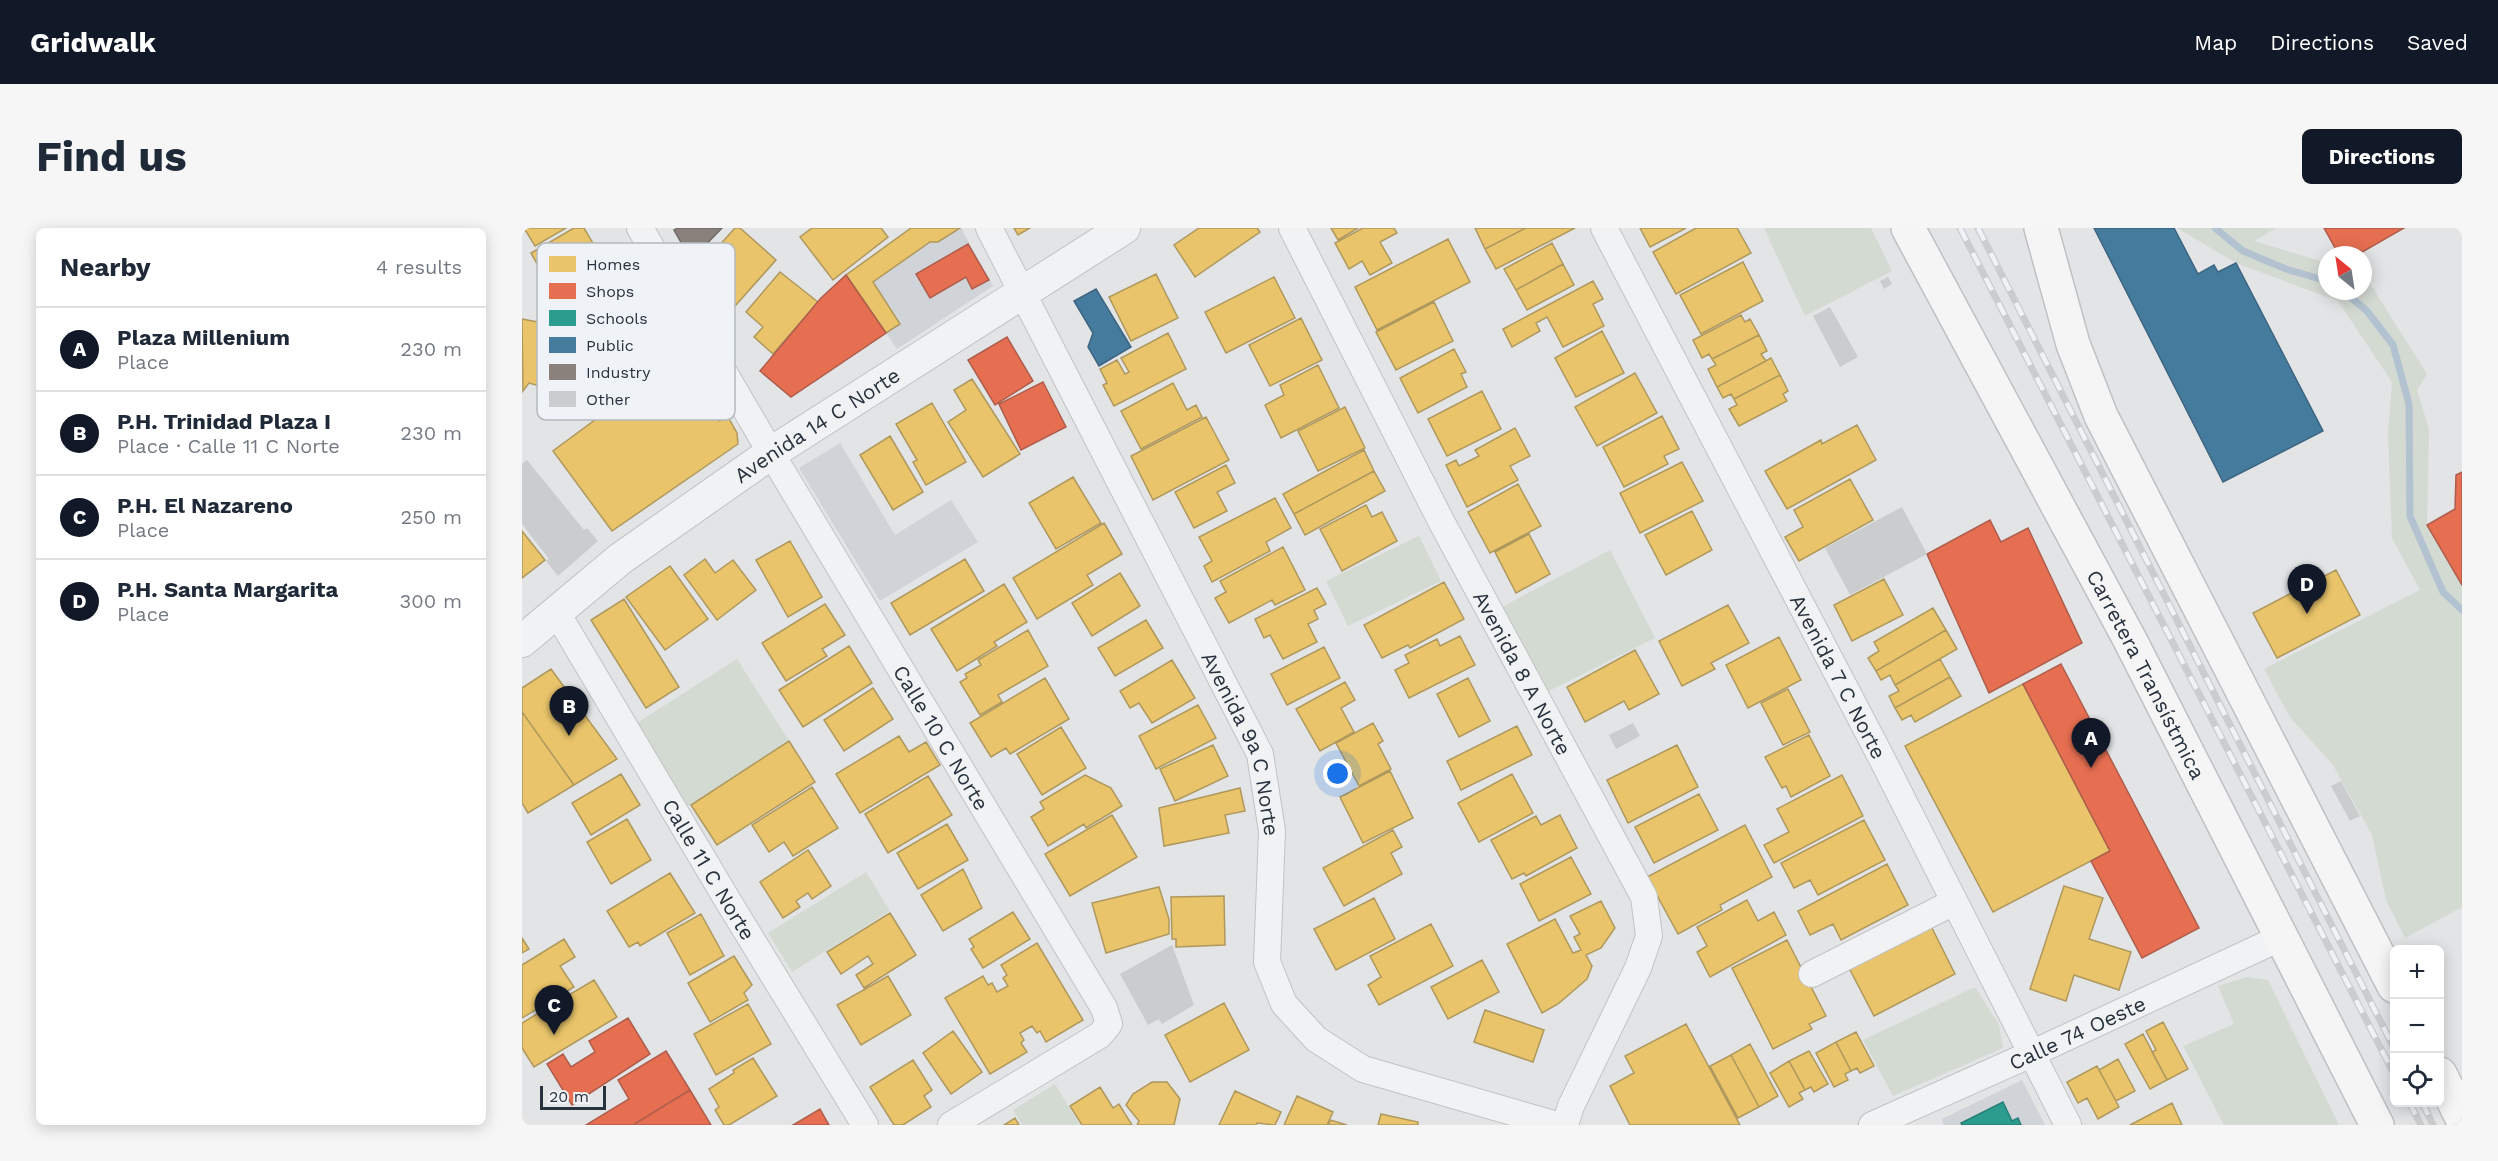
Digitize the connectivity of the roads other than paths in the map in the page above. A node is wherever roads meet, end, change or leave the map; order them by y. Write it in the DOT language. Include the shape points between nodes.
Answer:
graph roads {
  1 [pos="640,228"];
  2 [pos="989,228"];
  3 [pos="1125,228"];
  4 [pos="1292,228"];
  5 [pos="1604,228"];
  6 [pos="1908,228"];
  7 [pos="1925,228"];
  8 [pos="2020,228"];
  9 [pos="2041,228"];
  10 [pos="649,243"];
  11 [pos="1935,280"];
  12 [pos="1023,293"];
  13 [pos="2073,344"];
  14 [pos="735,391"];
  15 [pos="771,453"];
  16 [pos="557,613"];
  17 [pos="522,641"];
  18 [pos="1954,902"];
  19 [pos="2280,938"];
  20 [pos="1812,974"];
  21 [pos="2390,978"];
  22 [pos="2031,1054"];
  23 [pos="2444,1084"];
  24 [pos="2462,1118"];
  25 [pos="865,1125"];
  26 [pos="951,1125"];
  27 [pos="1557,1125"];
  28 [pos="1565,1125"];
  29 [pos="1872,1125"];
  30 [pos="2068,1125"];
  31 [pos="2377,1125"];
  1 -- 10 [label="street, Calle 10 C Norte"];
  2 -- 12 [label="street, Avenida 9a C Norte"];
  3 -- 12 [label="street, Avenida 14 C Norte"];
  4 -- 28 [label="street, Avenida 8 A Norte" via="1442,520 1644,897 1649,936 1638,968"];
  5 -- 18 [label="street, Avenida 7 C Norte"];
  6 -- 11 [label="main road, Carretera Transístmica"];
  7 -- 11 [label="main road"];
  8 -- 13 [label="main road"];
  9 -- 13 [label="main road"];
  11 -- 19 [label="main road, Carretera Transístmica" via="2130,640"];
  12 -- 15 [label="street, Avenida 14 C Norte"];
  12 -- 27 [label="street, Avenida 9a C Norte" via="1260,754 1272,831 1267,962 1284,1004 1316,1040 1363,1069"];
  13 -- 21 [label="main road" via="2101,416"];
  14 -- 15 [label="street, Calle 10 C Norte"];
  15 -- 16 [label="street, Avenida 14 C Norte" via="620,559"];
  15 -- 26 [label="street, Calle 10 C Norte" via="1104,1008 1109,1024 1088,1044"];
  16 -- 17 [label="street, Avenida 14 C Norte"];
  16 -- 25 [label="street, Calle 11 C Norte"];
  18 -- 20 [label="street"];
  18 -- 22 [label="street, Avenida 7 C Norte"];
  19 -- 22 [label="street, Calle 74 Oeste"];
  19 -- 31 [label="main road, Carretera Transístmica"];
  22 -- 29 [label="street, Calle 74 Oeste"];
  22 -- 30 [label="street, Avenida 7 C Norte"];
  23 -- 24 [label="main road"];
}
